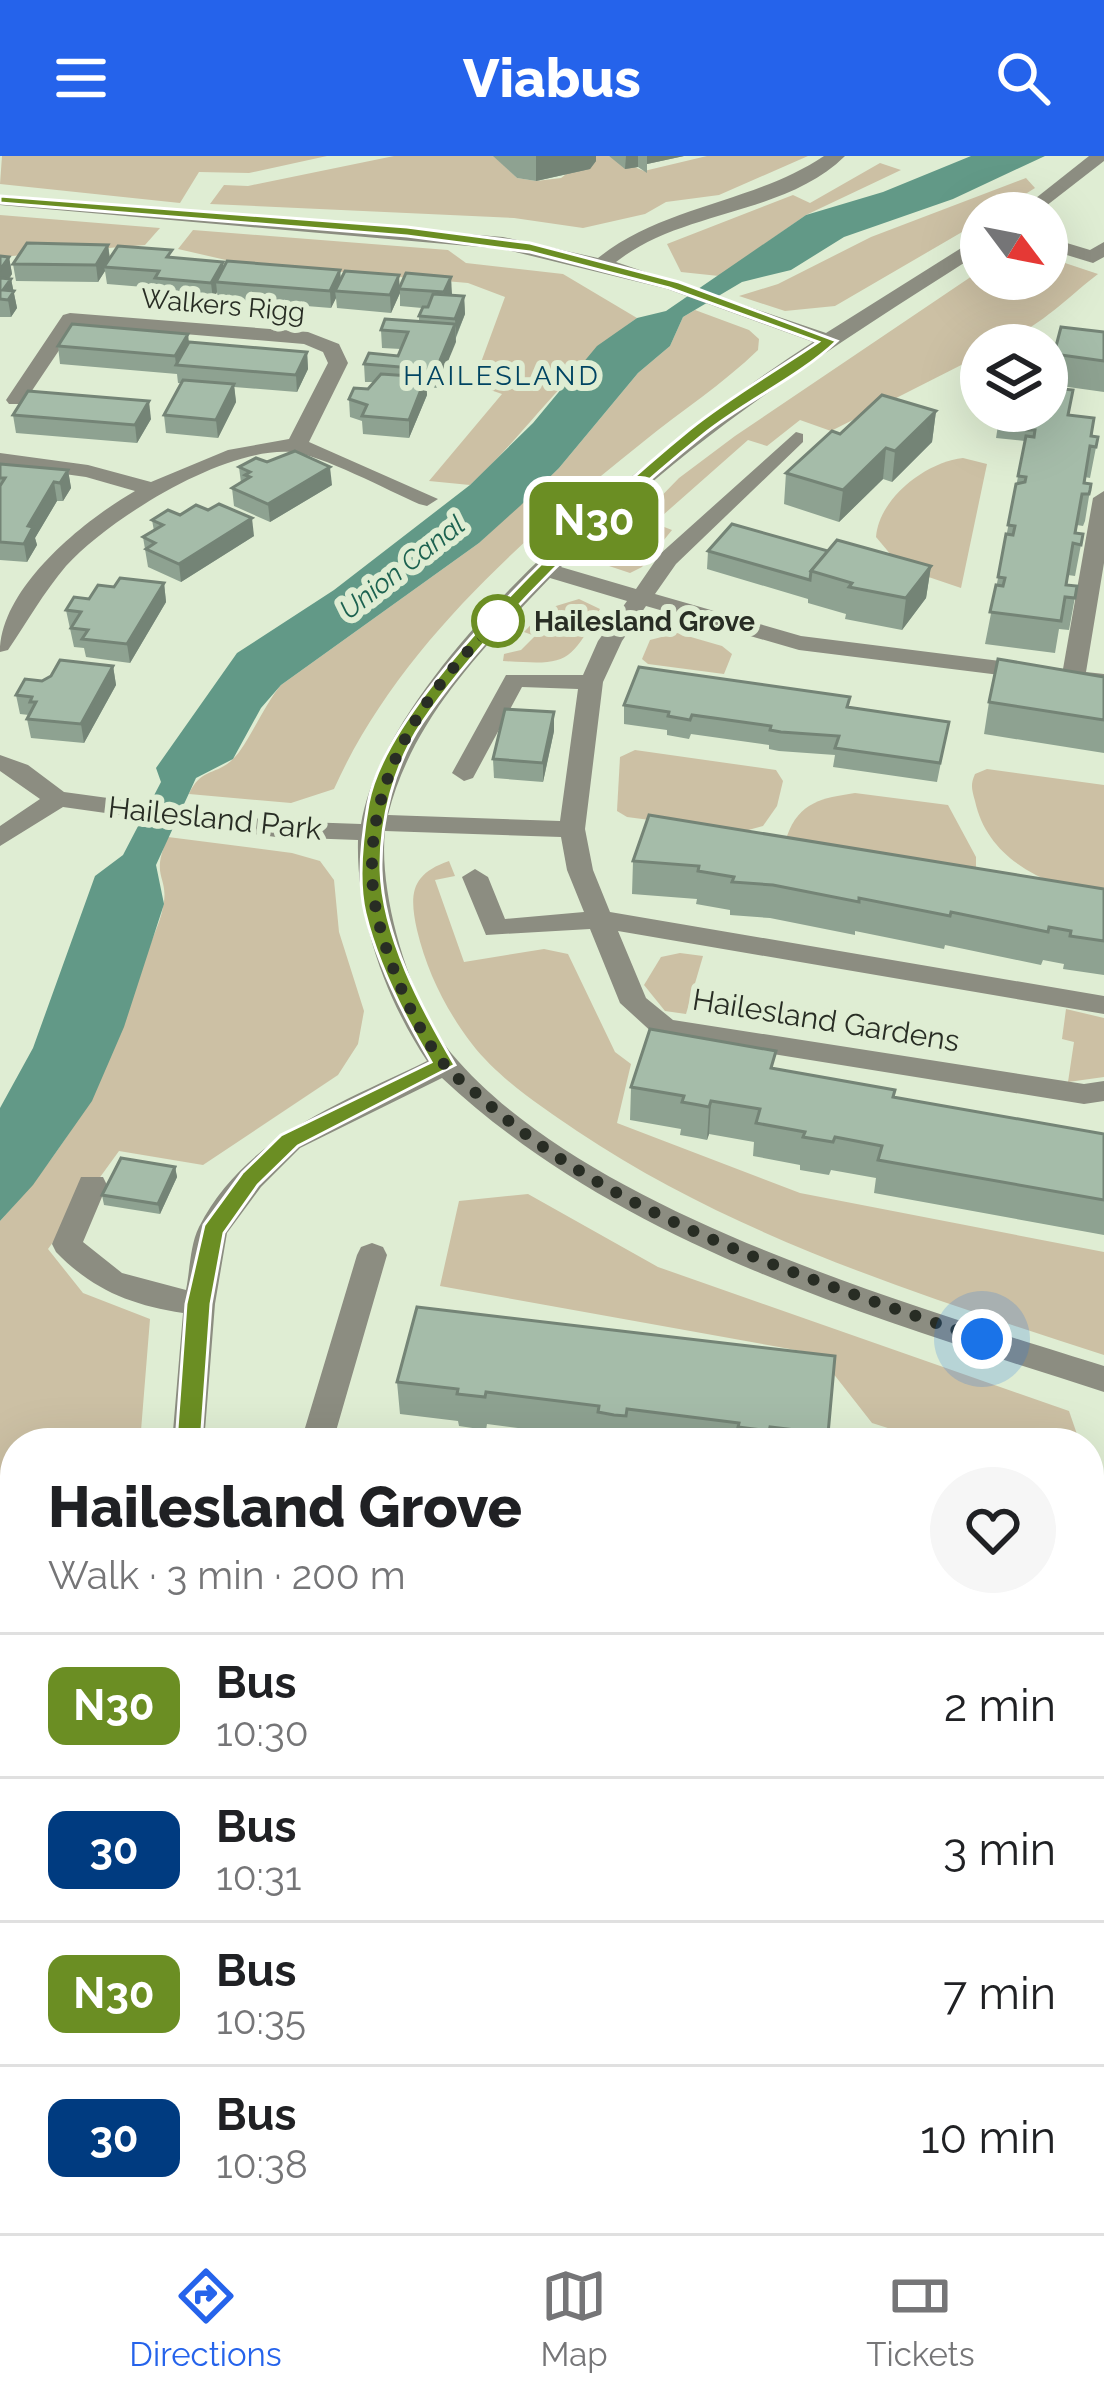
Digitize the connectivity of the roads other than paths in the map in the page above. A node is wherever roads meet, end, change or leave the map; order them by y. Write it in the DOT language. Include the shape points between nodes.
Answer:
graph roads {
  1 [pos="836,156"];
  2 [pos="1100,156"];
  3 [pos="1053,192"];
  4 [pos="0,200"];
  5 [pos="1104,248"];
  6 [pos="1068,249"];
  7 [pos="960,257"];
  8 [pos="602,264"];
  9 [pos="82,299"];
  10 [pos="70,319"];
  11 [pos="830,341"];
  12 [pos="16,400"];
  13 [pos="796,438"];
  14 [pos="297,445"];
  15 [pos="0,459"];
  16 [pos="158,491"];
  17 [pos="1104,498"];
  18 [pos="427,499"];
  19 [pos="546,570"];
  20 [pos="640,596"];
  21 [pos="0,645"];
  22 [pos="1073,677"];
  23 [pos="1104,681"];
  24 [pos="591,682"];
  25 [pos="0,763"];
  26 [pos="464,772"];
  27 [pos="58,799"];
  28 [pos="373,828"];
  29 [pos="572,829"];
  30 [pos="0,838"];
  31 [pos="475,877"];
  32 [pos="600,919"];
  33 [pos="1104,1005"];
  34 [pos="444,1065"];
  35 [pos="1104,1090"];
  36 [pos="92,1185"];
  37 [pos="372,1255"];
  38 [pos="199,1304"];
  39 [pos="1104,1379"];
  40 [pos="189,1428"];
  41 [pos="321,1428"];
  1 -- 8 [label="street" via="780,188 645,236"];
  2 -- 3 [label="street"];
  4 -- 8 [label="street" via="467,238"];
  5 -- 6 [label="street" via="1093,257"];
  7 -- 11 [label="street"];
  8 -- 11 [label="street"];
  9 -- 10 [label="street"];
  10 -- 12 [label="street"];
  10 -- 14 [label="street, Walkers Rigg" via="322,342 338,363"];
  11 -- 19 [label="street" via="700,429"];
  13 -- 20 [label="street, Hailesland Gardens" via="668,559"];
  14 -- 16 [label="street" via="226,457"];
  14 -- 18 [label="street"];
  15 -- 16 [label="street"];
  16 -- 21 [label="street" via="61,559"];
  17 -- 22 [label="street"];
  19 -- 20 [label="street"];
  19 -- 28 [label="street" via="412,723"];
  20 -- 22 [label="street" via="799,643"];
  20 -- 24 [label="street, Hailesland Gardens"];
  22 -- 23 [label="street"];
  24 -- 26 [label="street" via="514,680"];
  24 -- 29 [label="street, Hailesland Gardens"];
  25 -- 27 [label="street, Hailesland Park" via="30,773"];
  27 -- 28 [label="street, Hailesland Park" via="276,829"];
  27 -- 30 [label="street"];
  28 -- 29 [label="street"];
  28 -- 34 [label="street" via="375,912"];
  29 -- 32 [label="street, Hailesland Gardens"];
  31 -- 32 [label="street" via="495,929"];
  32 -- 33 [label="street, Hailesland Gardens"];
  32 -- 35 [label="street, Hailesland Gardens" via="634,1003 665,1028 1084,1094"];
  34 -- 38 [label="street" via="310,1127 270,1158 212,1231"];
  34 -- 39 [label="street" via="559,1158 627,1198 826,1284"];
  36 -- 38 [label="street" via="68,1244 94,1274 147,1296"];
  37 -- 41 [label="street"];
  38 -- 40 [label="street"];
}
